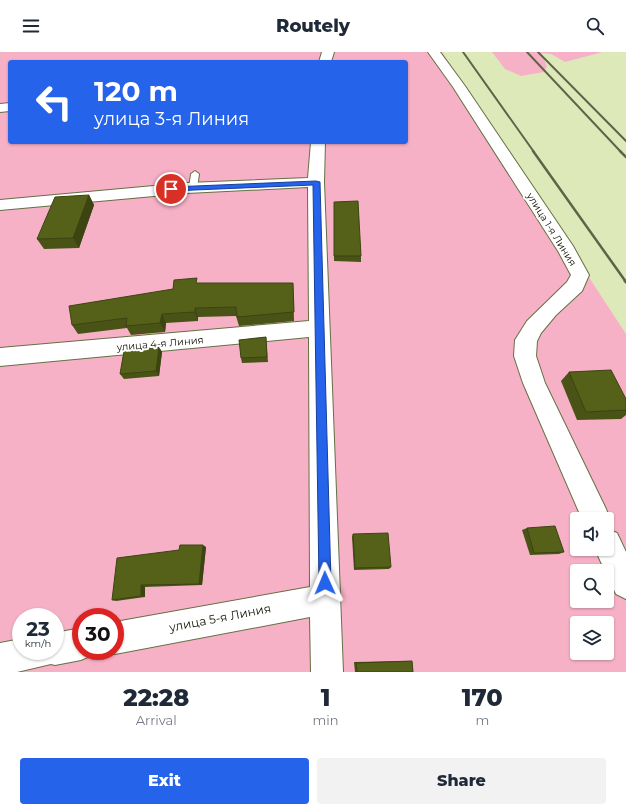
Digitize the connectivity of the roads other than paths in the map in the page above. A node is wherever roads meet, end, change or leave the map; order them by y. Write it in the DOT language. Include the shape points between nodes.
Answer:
graph roads {
  1 [pos="434,52"];
  2 [pos="318,144"];
  3 [pos="316,182"];
  4 [pos="0,205"];
  5 [pos="320,328"];
  6 [pos="0,357"];
  7 [pos="593,512"];
  8 [pos="613,556"];
  9 [pos="626,584"];
  10 [pos="325,599"];
  11 [pos="124,636"];
  12 [pos="12,657"];
  13 [pos="0,659"];
  14 [pos="326,672"];
  1 -- 7 [label="street, улица 1-я Линия" via="567,250 580,275 575,286 534,327 526,340 525,356 534,383"];
  2 -- 3 [label="street"];
  3 -- 4 [label="street" via="194,181"];
  3 -- 5 [label="street"];
  5 -- 6 [label="street, улица 4-я Линия"];
  5 -- 10 [label="street"];
  8 -- 9 [label="street"];
  10 -- 11 [label="street, улица 5-я Линия"];
  10 -- 14 [label="street"];
  12 -- 13 [label="street"];
}
